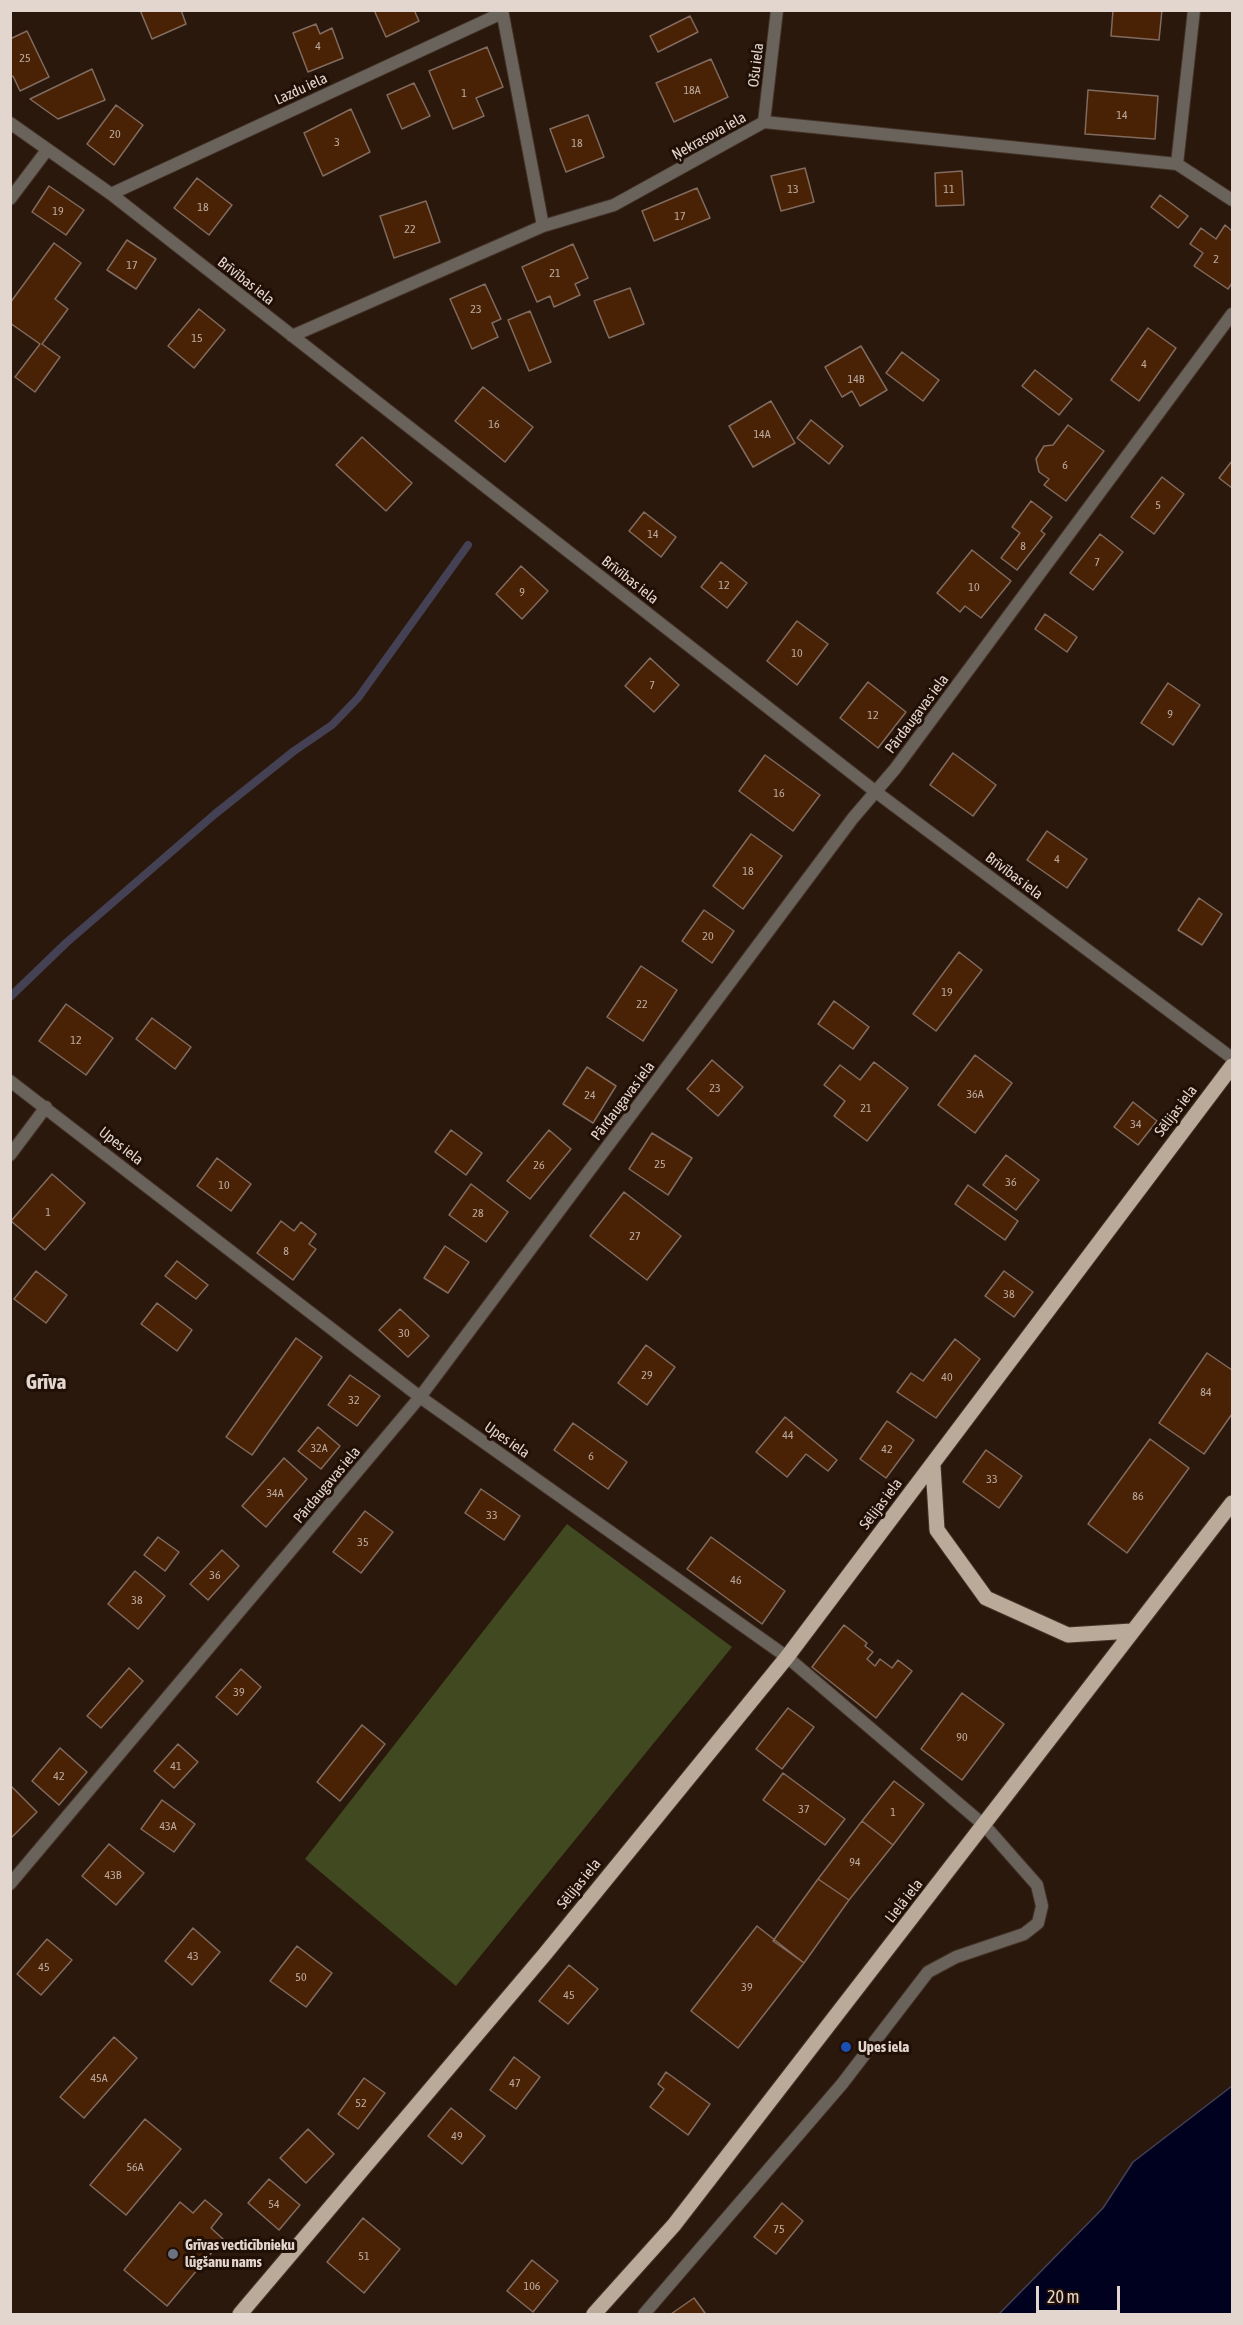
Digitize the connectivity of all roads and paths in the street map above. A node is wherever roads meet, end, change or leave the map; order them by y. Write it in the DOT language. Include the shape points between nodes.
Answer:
graph roads {
  1 [pos="777,10"];
  2 [pos="1194,10"];
  3 [pos="502,12"];
  4 [pos="764,122"];
  5 [pos="10,123"];
  6 [pos="47,150"];
  7 [pos="1177,164"];
  8 [pos="111,194"];
  9 [pos="10,199"];
  10 [pos="1233,200"];
  11 [pos="543,226"];
  12 [pos="1233,314"];
  13 [pos="292,336"];
  14 [pos="876,792"];
  15 [pos="1233,1058"];
  16 [pos="1233,1066"];
  17 [pos="10,1081"];
  18 [pos="46,1107"];
  19 [pos="10,1155"];
  20 [pos="420,1397"];
  21 [pos="933,1466"];
  22 [pos="1233,1503"];
  23 [pos="1132,1631"];
  24 [pos="787,1657"];
  25 [pos="985,1826"];
  26 [pos="10,1884"];
  27 [pos="240,2314"];
  28 [pos="594,2314"];
  29 [pos="644,2314"];
  1 -- 4 [label="street, Ošu iela"];
  2 -- 7 [label="street"];
  3 -- 8 [label="street, Lazdu iela"];
  3 -- 11 [label="street"];
  4 -- 7 [label="street, Ņekrasova iela"];
  4 -- 11 [label="street, Ņekrasova iela" via="614,205"];
  5 -- 6 [label="street, Brīvības iela"];
  6 -- 8 [label="street, Brīvības iela"];
  6 -- 9 [label="street"];
  7 -- 10 [label="street, Ņekrasova iela"];
  8 -- 13 [label="street, Brīvības iela"];
  11 -- 13 [label="street, Ņekrasova iela"];
  12 -- 14 [label="street, Pārdaugavas iela"];
  13 -- 14 [label="street, Brīvības iela"];
  14 -- 15 [label="street, Brīvības iela"];
  14 -- 20 [label="street, Pārdaugavas iela"];
  16 -- 21 [label="main road, Sēlijas iela"];
  17 -- 18 [label="street, Upes iela"];
  18 -- 19 [label="street"];
  18 -- 20 [label="street, Upes iela"];
  20 -- 24 [label="street, Upes iela"];
  20 -- 26 [label="street, Pārdaugavas iela"];
  21 -- 23 [label="main road" via="937,1530 986,1598 1068,1635"];
  21 -- 24 [label="main road, Sēlijas iela"];
  22 -- 23 [label="main road, Lielā iela"];
  23 -- 25 [label="main road, Lielā iela"];
  24 -- 25 [label="street, Upes iela"];
  24 -- 27 [label="main road, Sēlijas iela" via="545,1954"];
  25 -- 28 [label="main road, Lielā iela" via="674,2224"];
  25 -- 29 [label="street, Upes iela" via="1037,1885 1042,1906 1038,1923 1024,1934 956,1957 928,1972 842,2084"];
}
